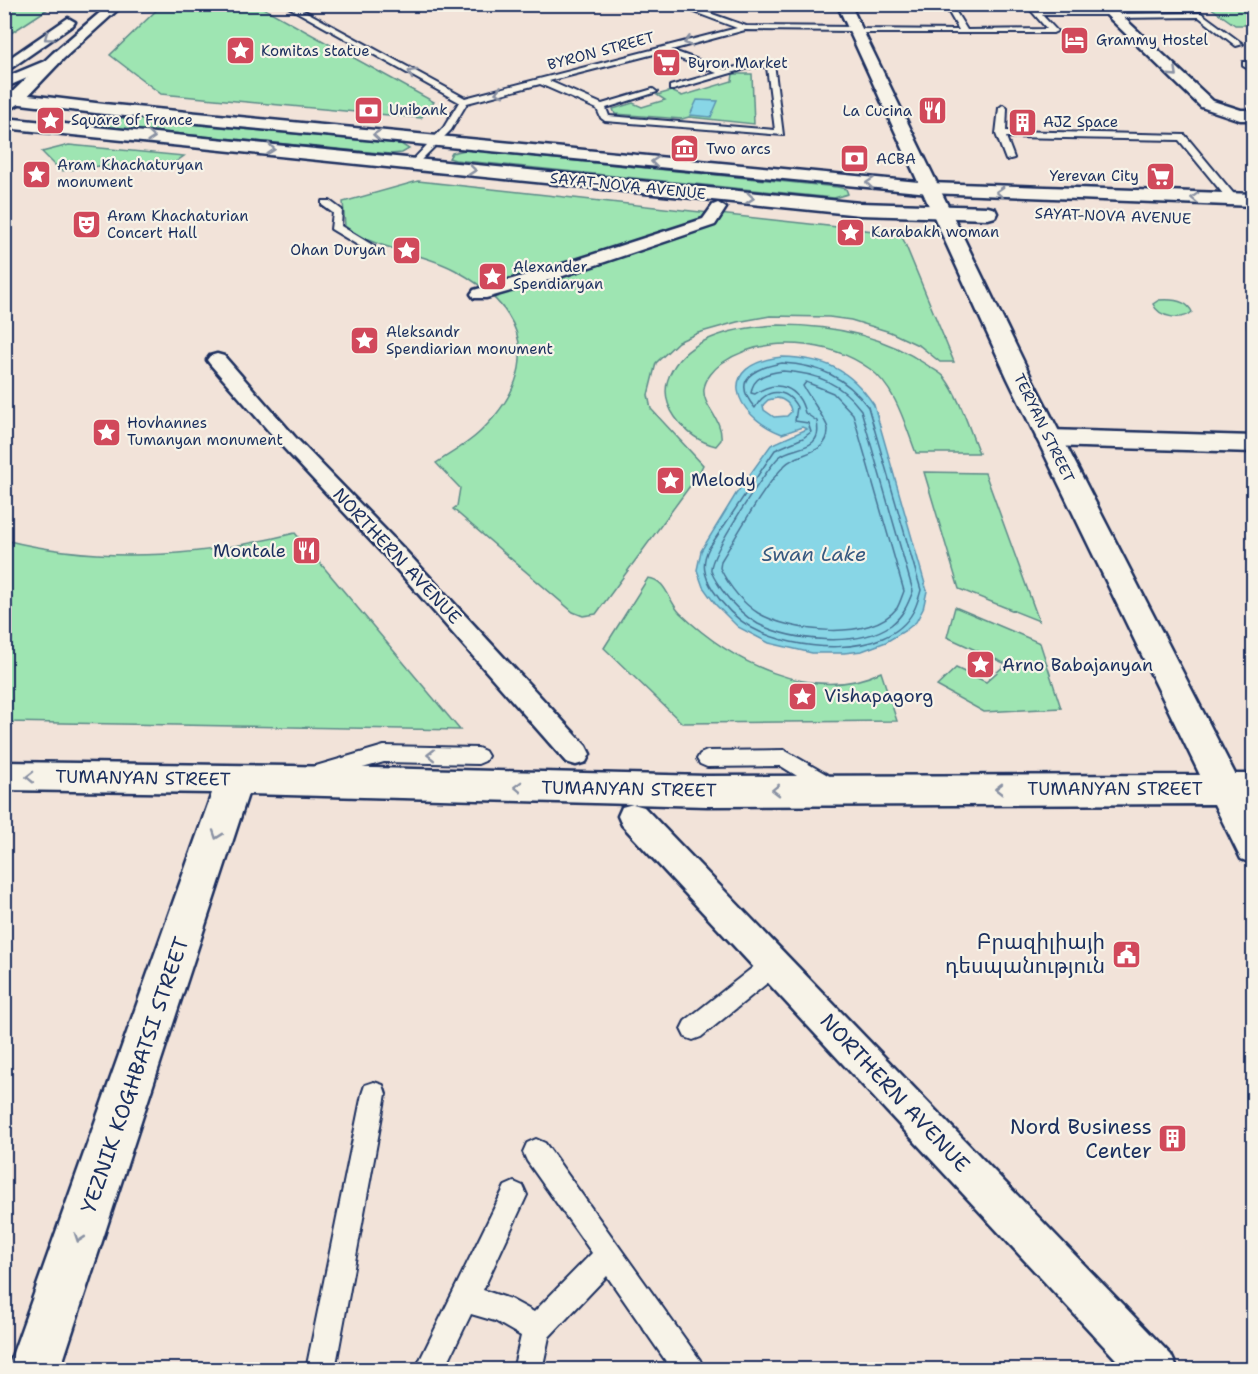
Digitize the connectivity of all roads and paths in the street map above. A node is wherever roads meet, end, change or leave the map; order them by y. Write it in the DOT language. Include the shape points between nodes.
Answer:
graph roads {
  1 [pos="118,4"];
  2 [pos="286,4"];
  3 [pos="676,4"];
  4 [pos="843,4"];
  5 [pos="947,4"];
  6 [pos="1186,4"];
  7 [pos="1030,6"];
  8 [pos="82,11"];
  9 [pos="1108,11"];
  10 [pos="1036,13"];
  11 [pos="1200,15"];
  12 [pos="745,28"];
  13 [pos="855,30"];
  14 [pos="962,32"];
  15 [pos="1239,44"];
  16 [pos="662,49"];
  17 [pos="52,62"];
  18 [pos="1246,64"];
  19 [pos="4,69"];
  20 [pos="1254,70"];
  21 [pos="725,72"];
  22 [pos="541,81"];
  23 [pos="4,84"];
  24 [pos="673,88"];
  25 [pos="653,92"];
  26 [pos="464,101"];
  27 [pos="601,107"];
  28 [pos="1003,108"];
  29 [pos="104,110"];
  30 [pos="7,112"];
  31 [pos="1254,115"];
  32 [pos="1179,127"];
  33 [pos="1000,134"];
  34 [pos="1129,136"];
  35 [pos="435,141"];
  36 [pos="1009,158"];
  37 [pos="414,164"];
  38 [pos="929,188"];
  39 [pos="1233,199"];
  40 [pos="1254,200"];
  41 [pos="326,203"];
  42 [pos="718,208"];
  43 [pos="940,212"];
  44 [pos="1008,213"];
  45 [pos="370,248"];
  46 [pos="480,294"];
  47 [pos="217,360"];
  48 [pos="1049,438"];
  49 [pos="1254,444"];
  50 [pos="576,754"];
  51 [pos="478,756"];
  52 [pos="707,759"];
  53 [pos="4,776"];
  54 [pos="235,779"];
  55 [pos="291,780"];
  56 [pos="834,789"];
  57 [pos="1240,789"];
  58 [pos="633,816"];
  59 [pos="1254,848"];
  60 [pos="774,964"];
  61 [pos="693,1029"];
  62 [pos="374,1094"];
  63 [pos="536,1152"];
  64 [pos="514,1195"];
  65 [pos="609,1256"];
  66 [pos="464,1298"];
  67 [pos="537,1329"];
  68 [pos="33,1370"];
  69 [pos="320,1370"];
  70 [pos="429,1370"];
  71 [pos="527,1370"];
  72 [pos="690,1370"];
  73 [pos="1156,1370"];
  1 -- 17 [label="main road"];
  26 -- 2 [label="lane, one-way"];
  3 -- 12 [label="lane, BYRON STREET"];
  4 -- 13 [label="main road, TERYAN STREET"];
  5 -- 14 [label="lane" via="964,28"];
  6 -- 11 [label="lane"];
  7 -- 10 [label="lane"];
  8 -- 19 [label="main road, one-way"];
  9 -- 10 [label="lane"];
  9 -- 11 [label="lane"];
  9 -- 31 [label="main road, one-way" via="1207,104 1240,115"];
  10 -- 14 [label="lane, BYRON STREET" via="1053,31"];
  11 -- 15 [label="lane"];
  12 -- 13 [label="lane, BYRON STREET"];
  12 -- 16 [label="lane, BYRON STREET, one-way"];
  13 -- 14 [label="lane, BYRON STREET"];
  13 -- 38 [label="main road, TERYAN STREET"];
  16 -- 21 [label="lane"];
  16 -- 22 [label="lane, BYRON STREET"];
  17 -- 23 [label="main road"];
  17 -- 30 [label="main road"];
  18 -- 20 [label="lane"];
  21 -- 24 [label="lane"];
  21 -- 27 [label="lane" via="751,65 771,65 780,133 605,118"];
  22 -- 26 [label="lane, BYRON STREET, one-way"];
  22 -- 27 [label="lane"];
  25 -- 27 [label="lane"];
  26 -- 35 [label="lane"];
  28 -- 33 [label="lane"];
  29 -- 30 [label="main road, SAYAT-NOVA AVENUE"];
  29 -- 30 [label="main road"];
  35 -- 29 [label="main road, SAYAT-NOVA AVENUE, one-way"];
  30 -- 37 [label="main road, SAYAT-NOVA AVENUE, one-way"];
  32 -- 34 [label="lane"];
  33 -- 34 [label="lane"];
  33 -- 36 [label="lane"];
  34 -- 39 [label="lane" via="1182,137"];
  35 -- 37 [label="lane"];
  38 -- 35 [label="main road, SAYAT-NOVA AVENUE, one-way"];
  37 -- 43 [label="main road, SAYAT-NOVA AVENUE, one-way" via="860,209"];
  39 -- 38 [label="main road, SAYAT-NOVA AVENUE, one-way"];
  38 -- 43 [label="main road, TERYAN STREET"];
  39 -- 40 [label="main road, SAYAT-NOVA AVENUE"];
  41 -- 45 [label="lane" via="338,212 335,226"];
  42 -- 46 [label="street" via="709,222"];
  43 -- 44 [label="main road, SAYAT-NOVA AVENUE"];
  43 -- 48 [label="main road, TERYAN STREET"];
  47 -- 50 [label="street, NORTHERN AVENUE"];
  48 -- 49 [label="main road"];
  48 -- 57 [label="main road, TERYAN STREET"];
  51 -- 55 [label="lane, one-way" via="384,754"];
  52 -- 56 [label="lane" via="784,758"];
  54 -- 53 [label="main road, TUMANYAN STREET, one-way"];
  54 -- 55 [label="main road, TUMANYAN STREET"];
  54 -- 68 [label="main road, YEZNIK KOGHBATSI STREET, one-way"];
  56 -- 55 [label="main road, TUMANYAN STREET, one-way" via="611,790"];
  57 -- 56 [label="main road, TUMANYAN STREET, one-way"];
  57 -- 59 [label="main road, TERYAN STREET"];
  58 -- 60 [label="street, NORTHERN AVENUE"];
  60 -- 61 [label="lane"];
  60 -- 73 [label="street, NORTHERN AVENUE"];
  62 -- 69 [label="lane"];
  63 -- 65 [label="lane"];
  64 -- 66 [label="lane"];
  65 -- 67 [label="lane"];
  65 -- 72 [label="lane"];
  66 -- 67 [label="lane" via="501,1309"];
  66 -- 70 [label="lane"];
  67 -- 71 [label="lane"];
}
